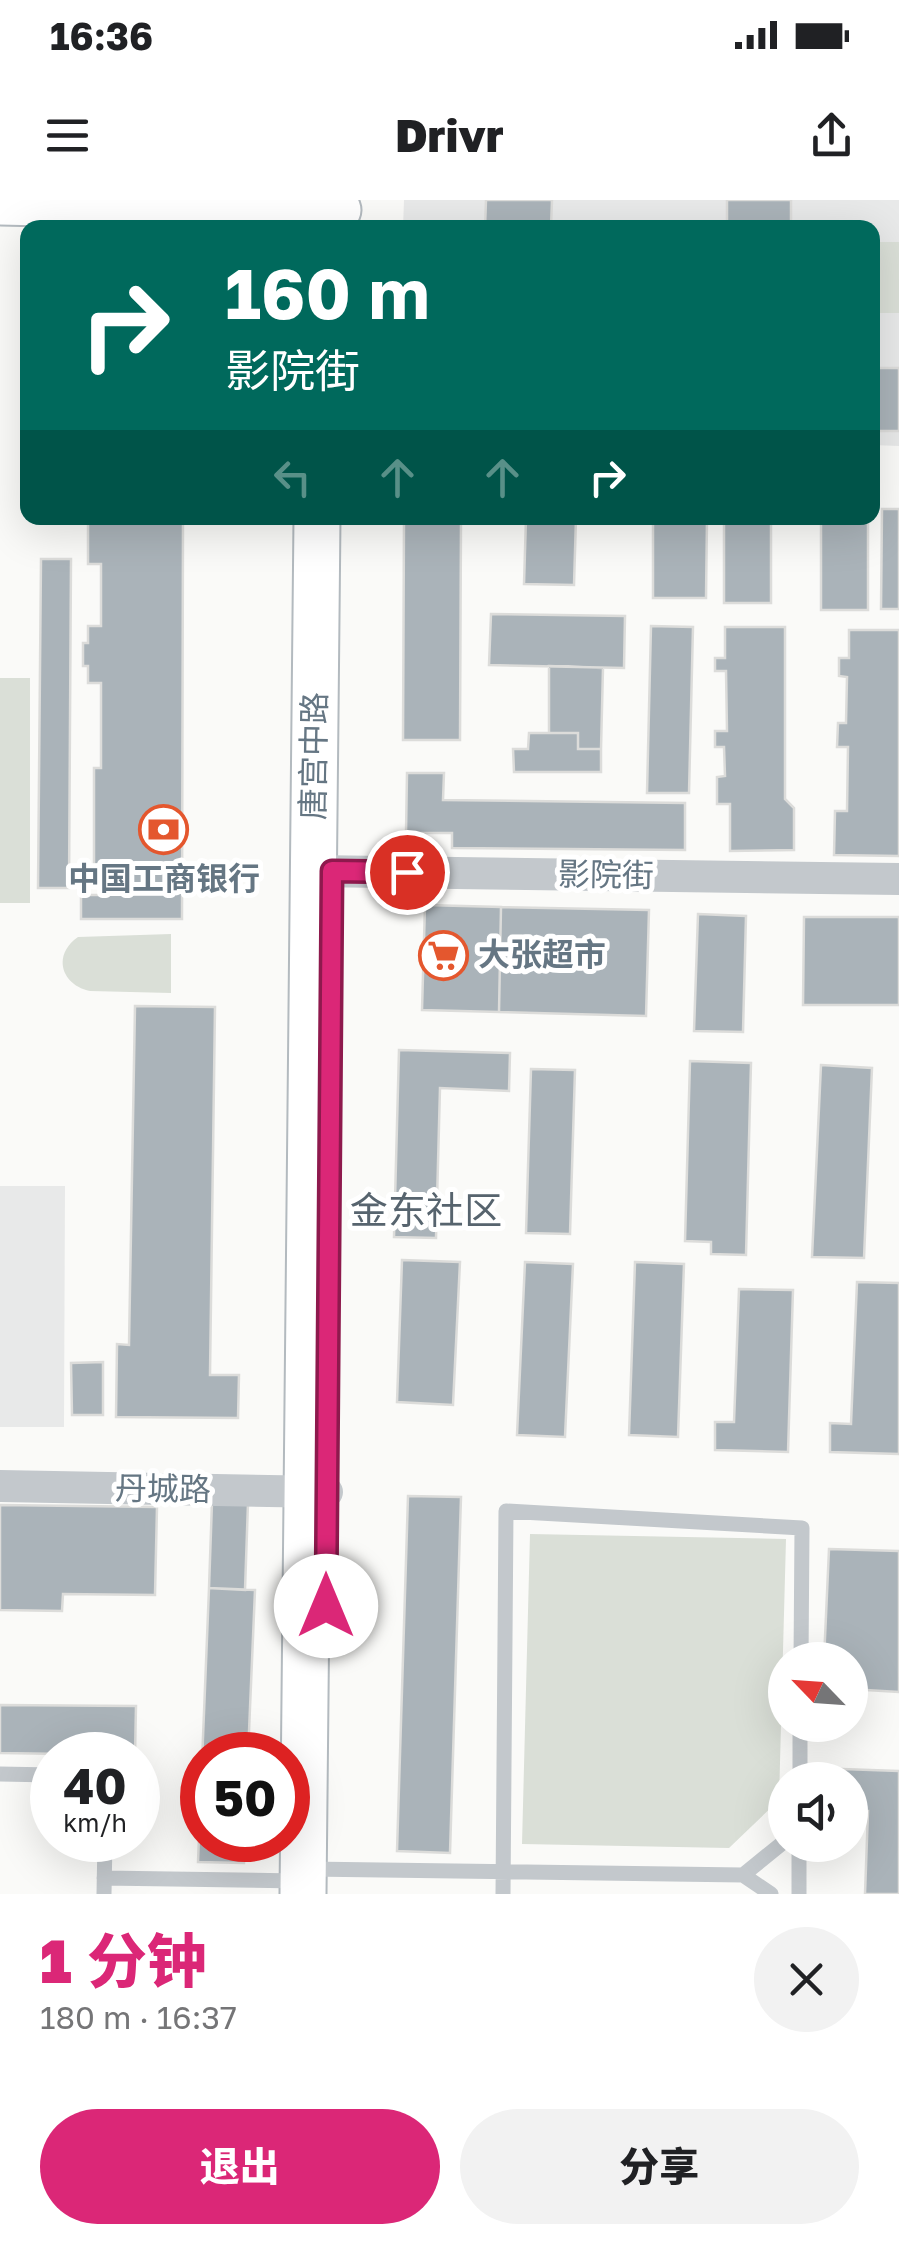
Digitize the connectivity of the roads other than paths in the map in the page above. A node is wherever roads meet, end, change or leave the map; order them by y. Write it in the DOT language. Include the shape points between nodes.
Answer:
graph roads {
  1 [pos="0,202"];
  2 [pos="329,212"];
  3 [pos="317,525"];
  4 [pos="335,525"];
  5 [pos="322,871"];
  6 [pos="899,879"];
  7 [pos="0,1486"];
  8 [pos="317,1492"];
  9 [pos="801,1642"];
  10 [pos="0,1774"];
  11 [pos="30,1774"];
  12 [pos="768,1854"];
  13 [pos="800,1862"];
  14 [pos="503,1872"];
  15 [pos="743,1875"];
  16 [pos="311,1882"];
  17 [pos="104,1886"];
  18 [pos="503,1894"];
  19 [pos="771,1894"];
  20 [pos="799,1894"];
  1 -- 2 [label="main road"];
  3 -- 5 [label="main road, 唐宫中路"];
  4 -- 5 [label="main road, 唐宫中路"];
  5 -- 6 [label="street, 影院街"];
  5 -- 8 [label="main road, 唐宫中路"];
  7 -- 8 [label="street, 丹城路"];
  8 -- 16 [label="main road, 唐宫中路"];
  9 -- 14 [label="lane" via="802,1528 506,1511"];
  10 -- 11 [label="lane"];
  12 -- 15 [label="lane"];
  13 -- 20 [label="lane"];
  14 -- 15 [label="lane"];
  14 -- 16 [label="lane"];
  14 -- 18 [label="lane"];
  15 -- 19 [label="lane"];
  16 -- 17 [label="lane"];
}
